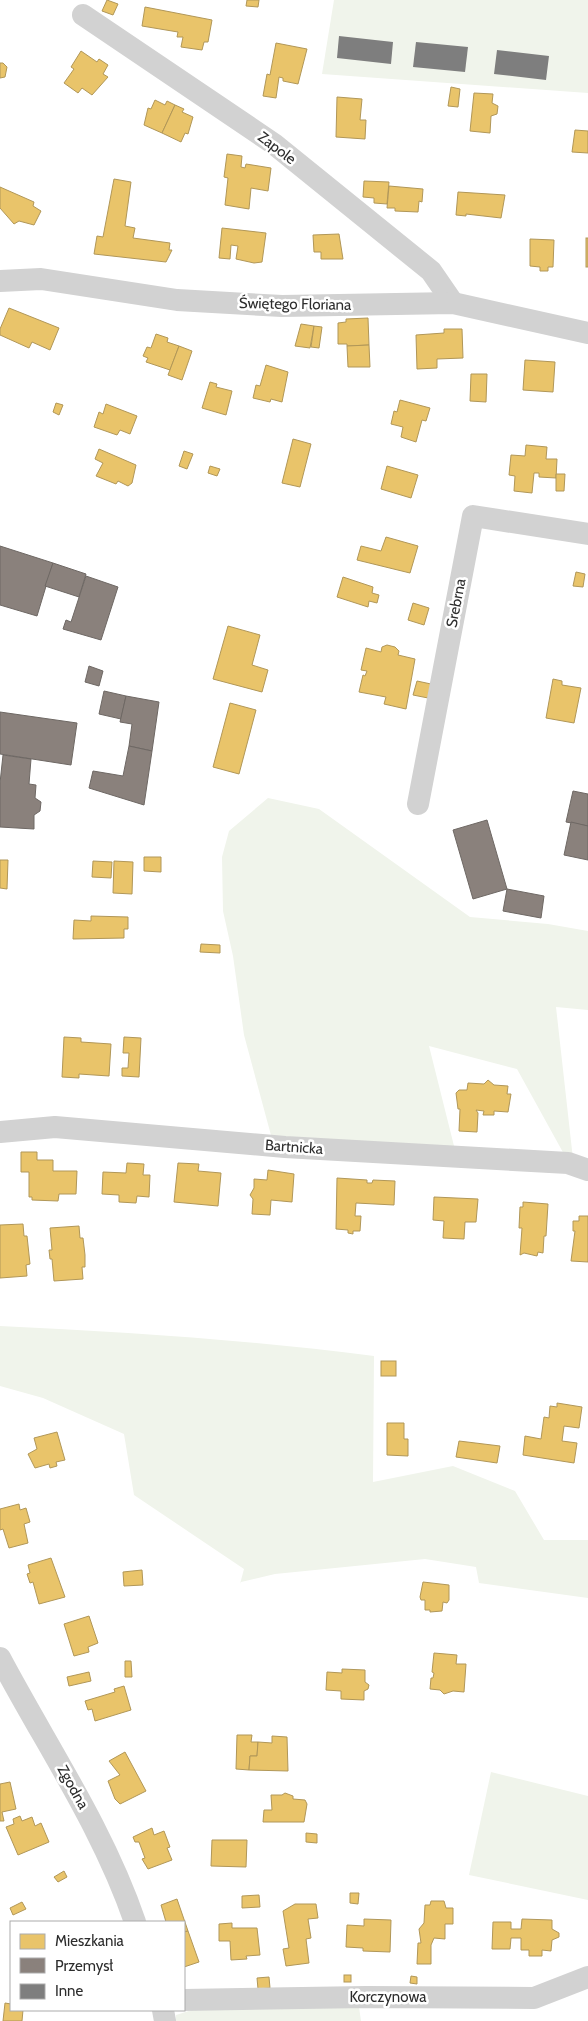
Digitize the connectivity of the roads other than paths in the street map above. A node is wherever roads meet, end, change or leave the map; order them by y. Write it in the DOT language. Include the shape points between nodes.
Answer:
graph roads {
  1 [pos="82,14"];
  2 [pos="0,281"];
  3 [pos="453,303"];
  4 [pos="588,333"];
  5 [pos="588,534"];
  6 [pos="418,804"];
  7 [pos="0,1132"];
  8 [pos="588,1170"];
  9 [pos="0,1658"];
  10 [pos="135,1921"];
  11 [pos="588,1977"];
  12 [pos="185,2000"];
  1 -- 3 [label="street, Zapole" via="274,144 431,271"];
  2 -- 3 [label="street, Świętego Floriana" via="41,278 177,300 274,306"];
  3 -- 4 [label="street, Świętego Floriana"];
  5 -- 6 [label="street, Srebrna" via="473,516"];
  7 -- 8 [label="street, Bartnicka" via="55,1127 285,1147 568,1163"];
  9 -- 10 [label="street, Zgodna" via="79,1796 126,1895"];
  11 -- 12 [label="street, Korczynowa" via="534,1998"];
}
